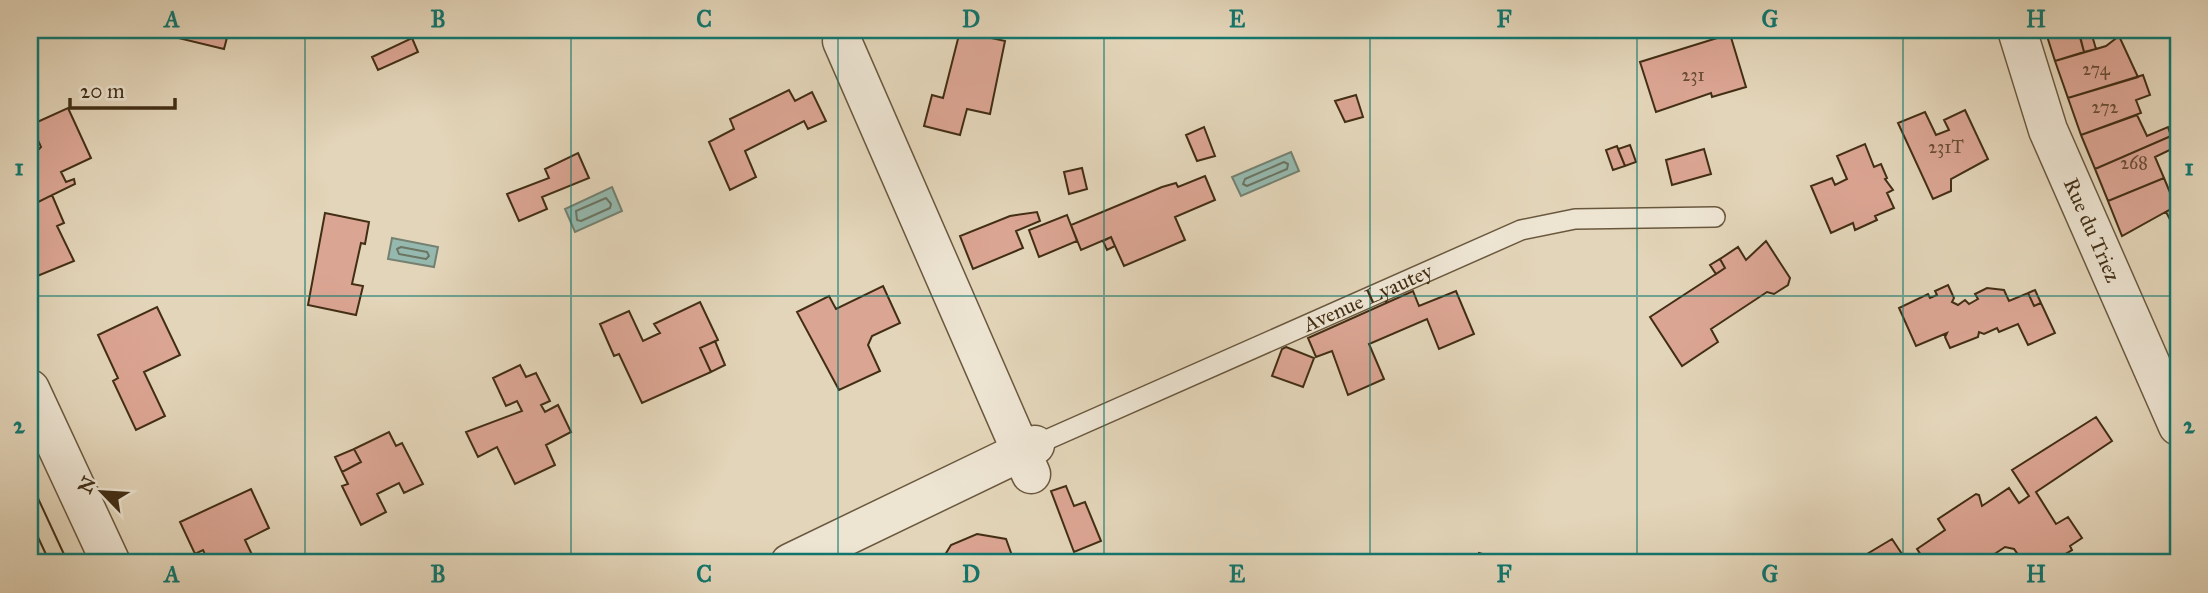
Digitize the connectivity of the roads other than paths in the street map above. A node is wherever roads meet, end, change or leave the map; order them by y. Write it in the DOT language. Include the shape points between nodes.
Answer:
graph roads {
  1 [pos="2017,30"];
  2 [pos="842,41"];
  3 [pos="1715,217"];
  4 [pos="30,389"];
  5 [pos="2178,426"];
  6 [pos="1029,457"];
  7 [pos="111,563"];
  8 [pos="790,563"];
  1 -- 5 [label="street, Rue du Triez" via="2062,166"];
  2 -- 6 [label="street"];
  3 -- 6 [label="lane, Avenue Lyautey" via="1575,219 1521,230"];
  4 -- 7 [label="street"];
  6 -- 8 [label="street"];
}
